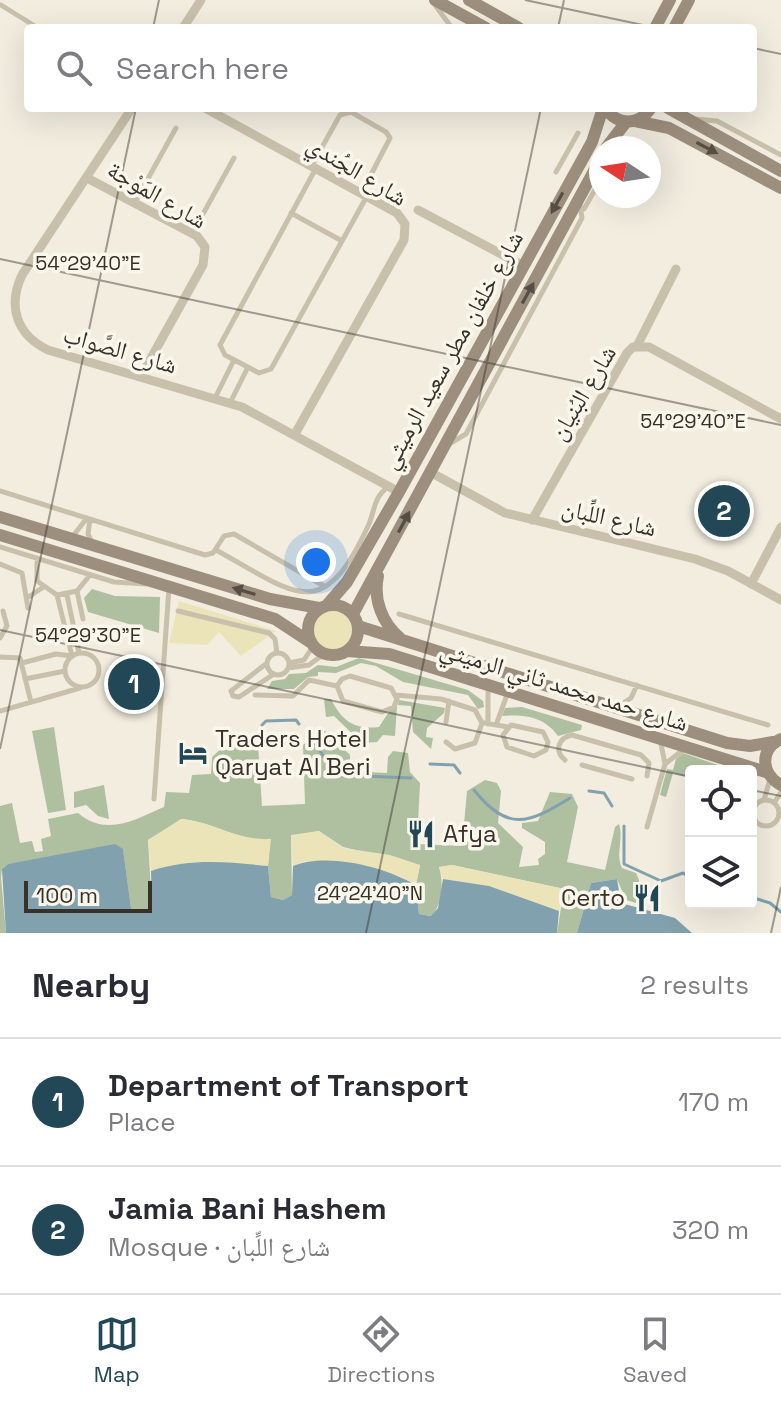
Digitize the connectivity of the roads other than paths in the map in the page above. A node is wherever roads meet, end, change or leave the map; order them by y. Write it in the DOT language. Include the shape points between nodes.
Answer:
graph roads {
  1 [pos="201,0"];
  2 [pos="434,0"];
  3 [pos="469,0"];
  4 [pos="670,0"];
  5 [pos="689,0"];
  6 [pos="2,4"];
  7 [pos="32,24"];
  8 [pos="186,24"];
  9 [pos="448,24"];
  10 [pos="479,24"];
  11 [pos="512,24"];
  12 [pos="657,24"];
  13 [pos="676,24"];
  14 [pos="129,112"];
  15 [pos="212,112"];
  16 [pos="602,112"];
  17 [pos="608,112"];
  18 [pos="645,112"];
  19 [pos="674,112"];
  20 [pos="631,121"];
  21 [pos="689,121"];
  22 [pos="176,128"];
  23 [pos="578,133"];
  24 [pos="617,136"];
  25 [pos="569,149"];
  26 [pos="781,155"];
  27 [pos="234,158"];
  28 [pos="583,158"];
  29 [pos="314,168"];
  30 [pos="781,171"];
  31 [pos="556,172"];
  32 [pos="87,178"];
  33 [pos="781,188"];
  34 [pos="589,192"];
  35 [pos="364,195"];
  36 [pos="135,203"];
  37 [pos="418,210"];
  38 [pos="291,213"];
  39 [pos="193,233"];
  40 [pos="342,241"];
  41 [pos="522,265"];
  42 [pos="676,269"];
  43 [pos="637,346"];
  44 [pos="234,360"];
  45 [pos="248,367"];
  46 [pos="141,376"];
  47 [pos="215,398"];
  48 [pos="230,403"];
  49 [pos="781,419"];
  50 [pos="295,434"];
  51 [pos="430,472"];
  52 [pos="394,489"];
  53 [pos="0,491"];
  54 [pos="0,517"];
  55 [pos="88,518"];
  56 [pos="532,520"];
  57 [pos="781,527"];
  58 [pos="0,535"];
  59 [pos="69,538"];
  60 [pos="95,546"];
  61 [pos="0,547"];
  62 [pos="216,550"];
  63 [pos="37,558"];
  64 [pos="0,564"];
  65 [pos="380,566"];
  66 [pos="90,575"];
  67 [pos="751,584"];
  68 [pos="164,586"];
  69 [pos="324,586"];
  70 [pos="42,588"];
  71 [pos="77,591"];
  72 [pos="57,595"];
  73 [pos="67,595"];
  74 [pos="27,598"];
  75 [pos="781,600"];
  76 [pos="323,607"];
  77 [pos="13,608"];
  78 [pos="28,608"];
  79 [pos="178,611"];
  80 [pos="2,612"];
  81 [pos="399,614"];
  82 [pos="83,619"];
  83 [pos="355,620"];
  84 [pos="0,638"];
  85 [pos="405,643"];
  86 [pos="312,644"];
  87 [pos="347,651"];
  88 [pos="277,653"];
  89 [pos="76,654"];
  90 [pos="324,654"];
  91 [pos="0,657"];
  92 [pos="22,663"];
  93 [pos="267,663"];
  94 [pos="289,665"];
  95 [pos="65,671"];
  96 [pos="274,674"];
  97 [pos="25,679"];
  98 [pos="637,685"];
  99 [pos="86,686"];
  100 [pos="337,686"];
  101 [pos="488,686"];
  102 [pos="508,692"];
  103 [pos="635,694"];
  104 [pos="255,695"];
  105 [pos="396,695"];
  106 [pos="449,701"];
  107 [pos="31,702"];
  108 [pos="616,707"];
  109 [pos="0,711"];
  110 [pos="641,715"];
  111 [pos="446,722"];
  112 [pos="485,723"];
  113 [pos="496,725"];
  114 [pos="768,725"];
  115 [pos="508,727"];
  116 [pos="563,738"];
  117 [pos="548,739"];
  118 [pos="660,739"];
  119 [pos="777,740"];
  120 [pos="446,742"];
  121 [pos="687,747"];
  122 [pos="546,750"];
  123 [pos="559,754"];
  124 [pos="565,760"];
  125 [pos="665,764"];
  126 [pos="582,765"];
  127 [pos="647,776"];
  128 [pos="772,778"];
  129 [pos="632,779"];
  130 [pos="781,792"];
  131 [pos="154,799"];
  132 [pos="764,801"];
  133 [pos="774,803"];
  134 [pos="757,805"];
  135 [pos="757,821"];
  136 [pos="647,827"];
  1 -- 8 [label="street"];
  2 -- 9 [label="lane"];
  2 -- 10 [label="main road"];
  3 -- 11 [label="main road"];
  4 -- 12 [label="main road"];
  5 -- 13 [label="main road"];
  6 -- 7 [label="lane"];
  14 -- 32 [label="street, شارع الصَّواب"];
  15 -- 29 [label="street, شارع الجُندي"];
  16 -- 28 [label="main road, شارع خلفان مطر سعيد الرميثي"];
  17 -- 20 [label="main road"];
  18 -- 20 [label="main road"];
  19 -- 21 [label="main road"];
  20 -- 24 [label="main road"];
  20 -- 33 [label="main road, one-way" via="669,128"];
  21 -- 26 [label="lane" via="713,119"];
  21 -- 30 [label="main road"];
  22 -- 36 [label="lane"];
  23 -- 25 [label="lane"];
  25 -- 28 [label="lane"];
  25 -- 31 [label="lane"];
  27 -- 39 [label="lane"];
  28 -- 41 [label="main road, شارع خلفان مطر سعيد الرميثي, one-way"];
  29 -- 35 [label="street, شارع الجُندي"];
  29 -- 35 [label="lane" via="340,115 351,112 390,138"];
  29 -- 38 [label="lane"];
  32 -- 36 [label="street, شارع المَوْجة"];
  32 -- 46 [label="street, شارع الصَّواب" via="22,275 15,313 37,344"];
  51 -- 34 [label="main road, شارع خلفان مطر سعيد الرميثي, one-way"];
  35 -- 40 [label="lane"];
  35 -- 50 [label="street, شارع الجُندي" via="401,216 405,236"];
  36 -- 39 [label="street, شارع المَوْجة"];
  37 -- 41 [label="street"];
  38 -- 40 [label="lane"];
  38 -- 44 [label="lane" via="221,341 222,353"];
  39 -- 46 [label="street, شارع المَوْجة" via="203,243 205,261"];
  40 -- 45 [label="lane" via="271,369 262,374"];
  41 -- 52 [label="main road, شارع خلفان مطر سعيد الرميثي"];
  42 -- 43 [label="street"];
  43 -- 49 [label="street, شارع البُنيان" via="649,347"];
  43 -- 56 [label="street, شارع البُنيان" via="627,353"];
  44 -- 45 [label="lane"];
  44 -- 47 [label="lane"];
  45 -- 48 [label="lane"];
  46 -- 47 [label="street, شارع الصَّواب"];
  47 -- 48 [label="street, شارع الصَّواب"];
  48 -- 50 [label="street, شارع الصَّواب"];
  50 -- 52 [label="street, شارع الصَّواب"];
  51 -- 56 [label="street, شارع اللِّبان" via="492,507"];
  65 -- 51 [label="main road, شارع خلفان مطر سعيد الرميثي, one-way"];
  52 -- 69 [label="lane" via="376,500 346,569"];
  52 -- 76 [label="main road, شارع خلفان مطر سعيد الرميثي" via="347,582"];
  53 -- 55 [label="lane"];
  54 -- 59 [label="main road"];
  55 -- 59 [label="lane"];
  55 -- 60 [label="lane"];
  55 -- 62 [label="lane" via="205,555"];
  56 -- 67 [label="street, شارع اللِّبان" via="695,559"];
  57 -- 67 [label="street"];
  58 -- 68 [label="main road"];
  59 -- 60 [label="main road"];
  76 -- 60 [label="main road, one-way" via="270,599"];
  61 -- 63 [label="lane"];
  62 -- 69 [label="lane" via="295,592 311,593"];
  62 -- 69 [label="lane" via="224,536 234,534"];
  63 -- 66 [label="lane"];
  63 -- 70 [label="lane" via="35,573"];
  64 -- 74 [label="lane" via="22,573"];
  65 -- 83 [label="main road, شارع خلفان مطر سعيد الرميثي"];
  65 -- 85 [label="main road" via="377,600 383,617"];
  66 -- 68 [label="lane"];
  66 -- 71 [label="lane"];
  67 -- 75 [label="street, شارع اللِّبان"];
  68 -- 86 [label="main road" via="275,619"];
  68 -- 131 [label="lane"];
  70 -- 72 [label="lane"];
  70 -- 74 [label="lane"];
  71 -- 73 [label="lane"];
  71 -- 82 [label="lane"];
  72 -- 73 [label="lane"];
  72 -- 89 [label="lane"];
  73 -- 89 [label="lane"];
  74 -- 78 [label="lane"];
  76 -- 83 [label="main road" via="341,606"];
  76 -- 86 [label="main road" via="309,620"];
  77 -- 80 [label="lane"];
  79 -- 88 [label="lane" via="269,633"];
  80 -- 84 [label="lane" via="7,626"];
  81 -- 98 [label="lane"];
  83 -- 85 [label="main road, شارع حمد محمد ثاني الرميثي"];
  83 -- 87 [label="main road" via="356,640"];
  85 -- 108 [label="main road, شارع حمد محمد ثاني الرميثي"];
  86 -- 90 [label="main road"];
  86 -- 94 [label="lane" via="304,660"];
  87 -- 90 [label="main road"];
  87 -- 101 [label="main road, شارع حمد محمد ثاني الرميثي" via="389,654"];
  88 -- 93 [label="lane"];
  88 -- 94 [label="lane"];
  89 -- 92 [label="lane"];
  89 -- 95 [label="lane"];
  89 -- 99 [label="lane" via="91,655 99,667"];
  90 -- 94 [label="lane" via="309,665"];
  91 -- 92 [label="lane" via="16,656"];
  92 -- 97 [label="lane"];
  93 -- 96 [label="lane"];
  93 -- 96 [label="lane" via="231,691 233,696"];
  94 -- 96 [label="lane" via="284,673"];
  95 -- 97 [label="lane"];
  95 -- 99 [label="lane" via="75,685"];
  97 -- 107 [label="lane"];
  98 -- 103 [label="lane"];
  98 -- 114 [label="lane"];
  99 -- 107 [label="lane"];
  100 -- 104 [label="lane" via="309,680 293,696"];
  100 -- 105 [label="lane" via="350,676 388,686"];
  100 -- 105 [label="lane" via="343,701 382,712 394,707"];
  101 -- 102 [label="main road, شارع حمد محمد ثاني الرميثي"];
  101 -- 112 [label="lane"];
  102 -- 113 [label="lane"];
  102 -- 118 [label="main road, شارع حمد محمد ثاني الرميثي"];
  103 -- 108 [label="lane"];
  103 -- 110 [label="lane"];
  105 -- 106 [label="lane"];
  106 -- 111 [label="lane"];
  106 -- 112 [label="lane" via="469,706"];
  107 -- 109 [label="lane"];
  108 -- 110 [label="main road, شارع حمد محمد ثاني الرميثي"];
  110 -- 119 [label="main road, شارع حمد محمد ثاني الرميثي" via="727,743 750,746"];
  112 -- 113 [label="lane"];
  112 -- 120 [label="lane" via="469,747 455,749"];
  113 -- 115 [label="lane"];
  115 -- 117 [label="lane" via="539,730"];
  115 -- 122 [label="lane" via="503,739 511,749 534,756"];
  116 -- 117 [label="lane"];
  116 -- 123 [label="lane"];
  116 -- 127 [label="lane" via="575,736 641,755 649,763"];
  117 -- 122 [label="lane"];
  118 -- 121 [label="main road, شارع حمد محمد ثاني الرميثي"];
  118 -- 125 [label="lane"];
  119 -- 128 [label="main road" via="766,755"];
  121 -- 125 [label="lane"];
  121 -- 128 [label="main road, شارع حمد محمد ثاني الرميثي"];
  122 -- 123 [label="lane"];
  123 -- 124 [label="lane"];
  125 -- 136 [label="lane"];
  126 -- 129 [label="lane"];
  128 -- 132 [label="lane"];
  130 -- 133 [label="lane"];
  132 -- 133 [label="lane"];
  132 -- 134 [label="lane"];
  133 -- 135 [label="lane" via="779,814 773,824"];
}
